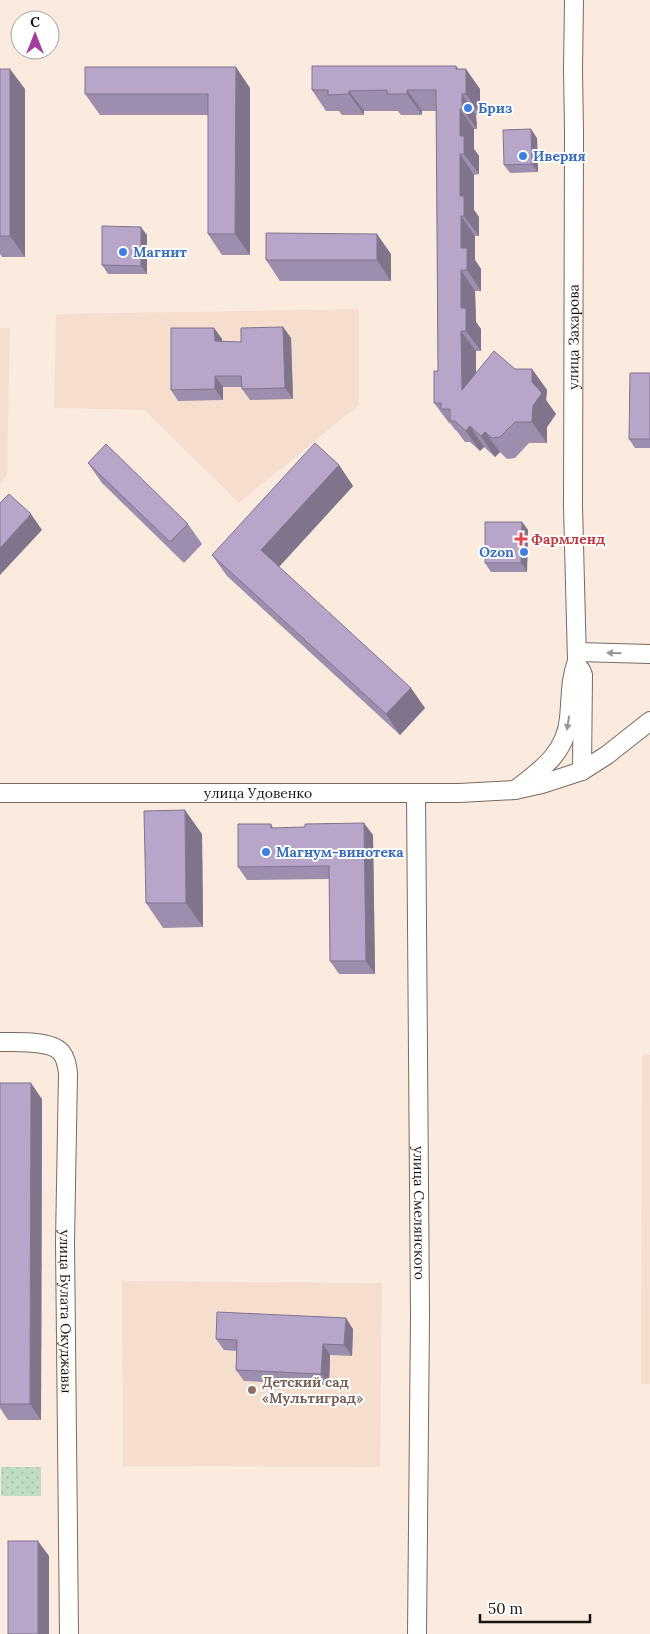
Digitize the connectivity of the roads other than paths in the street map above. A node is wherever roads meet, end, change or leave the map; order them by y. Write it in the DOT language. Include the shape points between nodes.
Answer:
graph roads {
  1 [pos="574,0"];
  2 [pos="650,654"];
  3 [pos="576,662"];
  4 [pos="645,725"];
  5 [pos="558,752"];
  6 [pos="582,771"];
  7 [pos="564,777"];
  8 [pos="515,790"];
  9 [pos="0,793"];
  10 [pos="416,793"];
  11 [pos="0,1042"];
  12 [pos="69,1634"];
  13 [pos="418,1634"];
  1 -- 3 [label="street, улица Захарова" via="573,506"];
  2 -- 3 [label="street, one-way"];
  3 -- 5 [label="street, one-way" via="569,721"];
  3 -- 6 [label="street" via="583,675"];
  4 -- 6 [label="street, улица Удовенко"];
  5 -- 7 [label="street"];
  5 -- 8 [label="street"];
  6 -- 7 [label="street, улица Удовенко"];
  7 -- 8 [label="street, улица Удовенко"];
  8 -- 10 [label="street, улица Удовенко"];
  9 -- 10 [label="street, улица Удовенко"];
  10 -- 13 [label="street, улица Смелянского" via="420,1305"];
  11 -- 12 [label="street, улица Булата Окуджавы" via="44,1044 59,1050 66,1060 68,1073 65,1252"];
}
